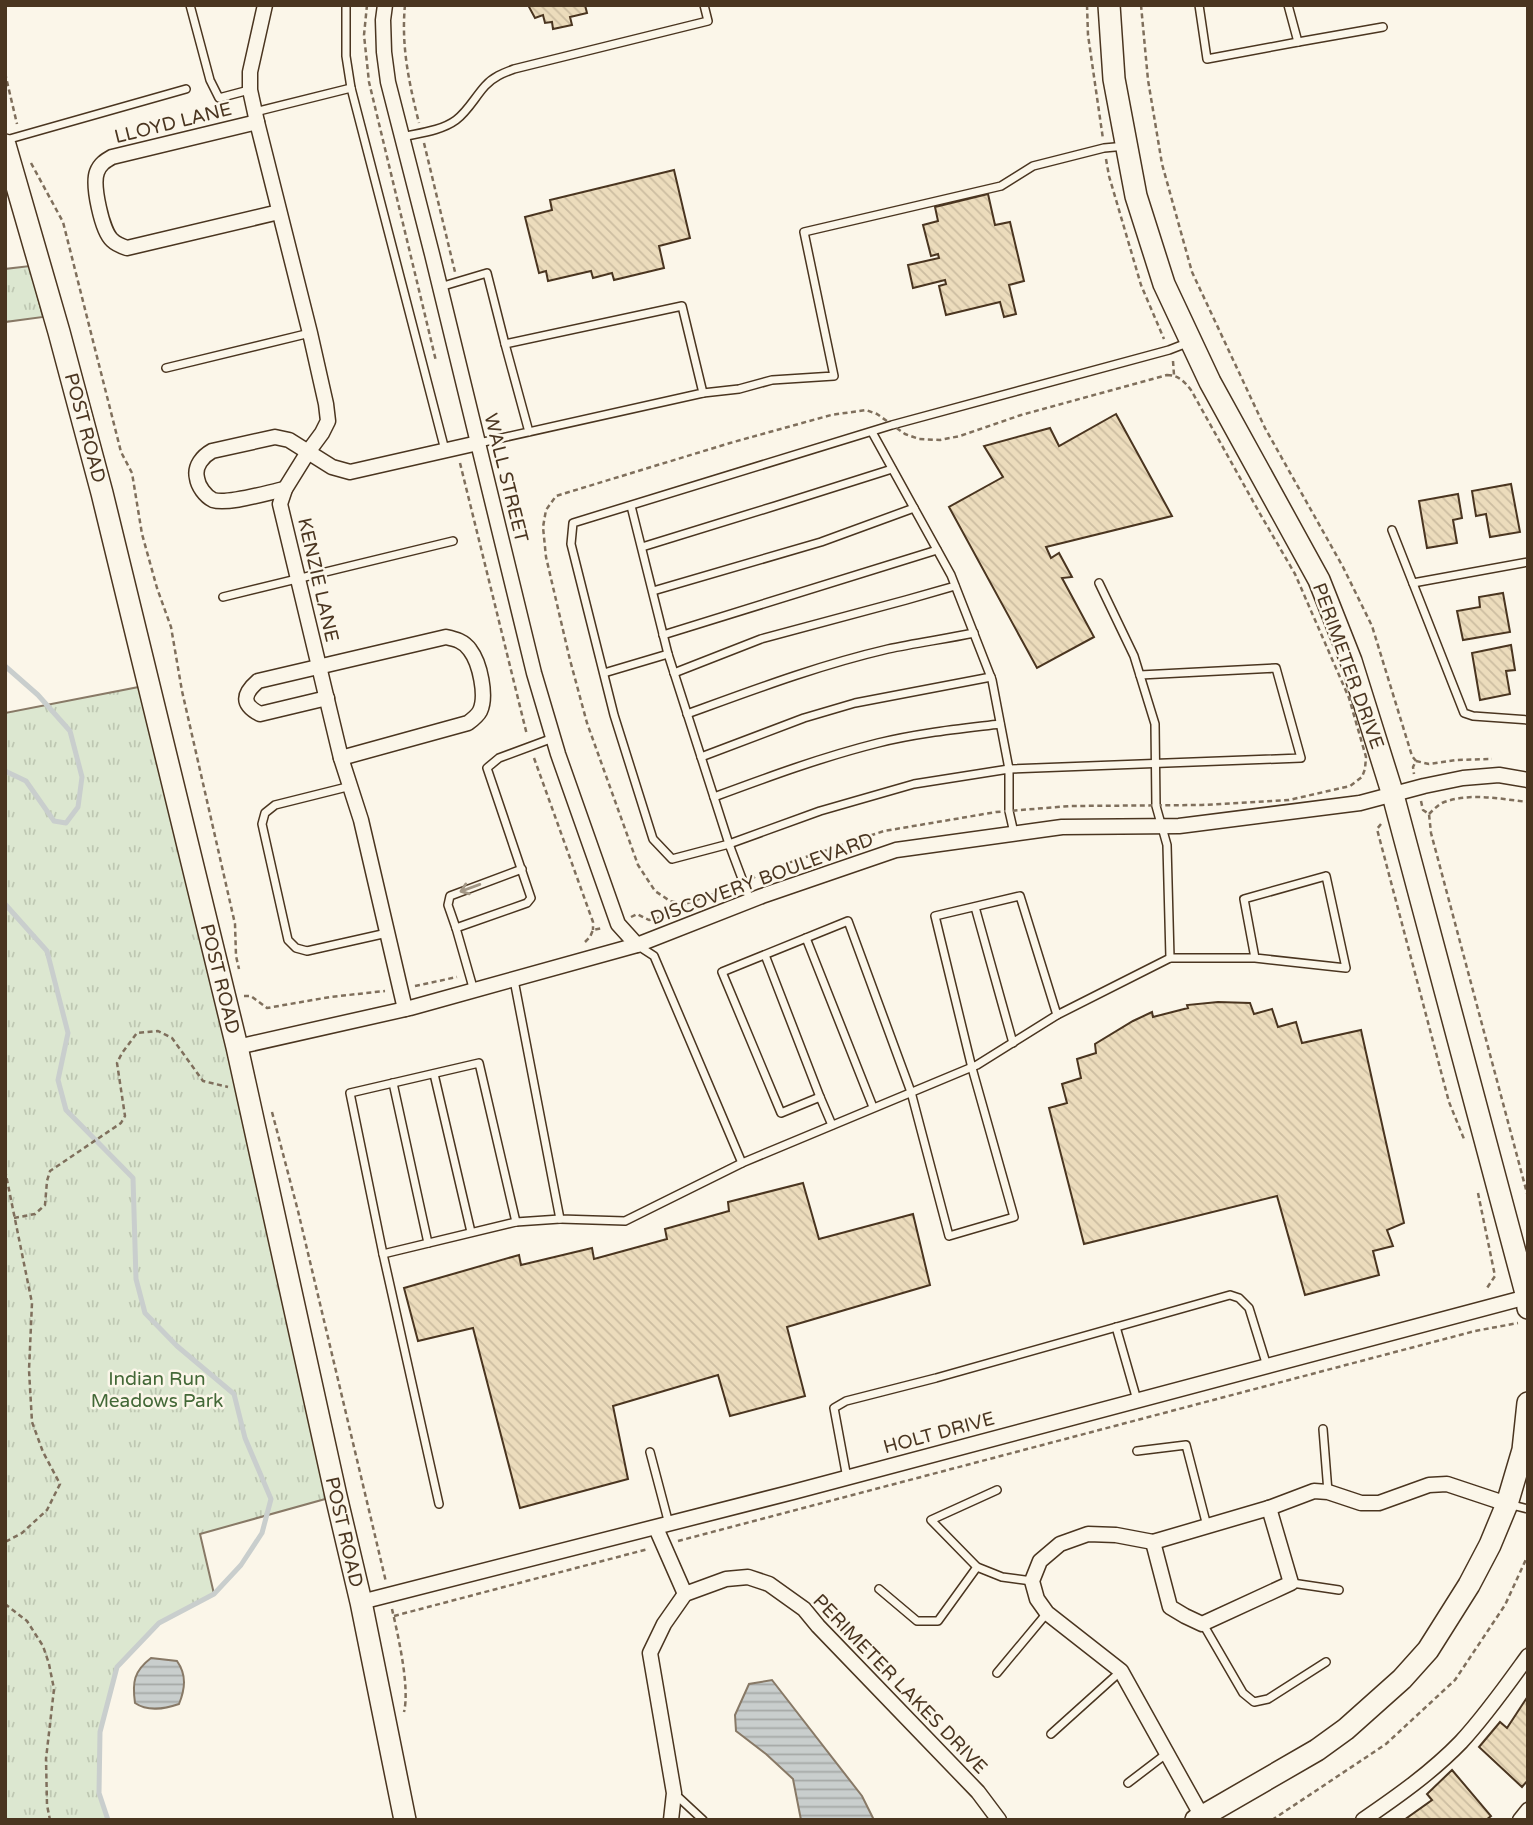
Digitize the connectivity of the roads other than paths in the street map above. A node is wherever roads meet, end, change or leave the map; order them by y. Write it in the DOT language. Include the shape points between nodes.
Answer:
graph roads {
  1 [pos="190,5"];
  2 [pos="265,5"];
  3 [pos="346,5"];
  4 [pos="385,5"];
  5 [pos="704,5"];
  6 [pos="1109,5"];
  7 [pos="1199,5"];
  8 [pos="1288,5"];
  9 [pos="1383,27"];
  10 [pos="1298,42"];
  11 [pos="351,88"];
  12 [pos="186,89"];
  13 [pos="250,90"];
  14 [pos="256,117"];
  15 [pos="402,137"];
  16 [pos="10,140"];
  17 [pos="1126,146"];
  18 [pos="279,212"];
  19 [pos="440,287"];
  20 [pos="310,333"];
  21 [pos="1191,342"];
  22 [pos="505,344"];
  23 [pos="166,368"];
  24 [pos="703,393"];
  25 [pos="529,432"];
  26 [pos="872,432"];
  27 [pos="478,443"];
  28 [pos="450,450"];
  29 [pos="308,452"];
  30 [pos="892,469"];
  31 [pos="285,489"];
  32 [pos="631,506"];
  33 [pos="914,508"];
  34 [pos="1392,530"];
  35 [pos="453,541"];
  36 [pos="642,547"];
  37 [pos="937,550"];
  38 [pos="1527,562"];
  39 [pos="1528,574"];
  40 [pos="298,579"];
  41 [pos="1099,583"];
  42 [pos="1413,583"];
  43 [pos="955,586"];
  44 [pos="653,591"];
  45 [pos="223,597"];
  46 [pos="974,633"];
  47 [pos="663,635"];
  48 [pos="668,654"];
  49 [pos="319,668"];
  50 [pos="604,673"];
  51 [pos="674,673"];
  52 [pos="1140,675"];
  53 [pos="991,677"];
  54 [pos="327,698"];
  55 [pos="687,714"];
  56 [pos="1528,720"];
  57 [pos="1000,724"];
  58 [pos="553,738"];
  59 [pos="701,757"];
  60 [pos="341,758"];
  61 [pos="1155,765"];
  62 [pos="1009,769"];
  63 [pos="1528,780"];
  64 [pos="351,786"];
  65 [pos="714,797"];
  66 [pos="1386,797"];
  67 [pos="1161,826"];
  68 [pos="1014,833"];
  69 [pos="729,844"];
  70 [pos="522,869"];
  71 [pos="750,901"];
  72 [pos="975,907"];
  73 [pos="456,928"];
  74 [pos="388,932"];
  75 [pos="806,938"];
  76 [pos="637,945"];
  77 [pos="765,955"];
  78 [pos="1170,958"];
  79 [pos="1255,958"];
  80 [pos="514,980"];
  81 [pos="474,990"];
  82 [pos="405,1009"];
  83 [pos="1057,1015"];
  84 [pos="1013,1043"];
  85 [pos="237,1047"];
  86 [pos="972,1068"];
  87 [pos="434,1074"];
  88 [pos="393,1083"];
  89 [pos="911,1092"];
  90 [pos="820,1097"];
  91 [pos="873,1107"];
  92 [pos="832,1125"];
  93 [pos="742,1163"];
  94 [pos="560,1219"];
  95 [pos="516,1222"];
  96 [pos="471,1233"];
  97 [pos="428,1243"];
  98 [pos="383,1254"];
  99 [pos="1527,1297"];
  100 [pos="1528,1308"];
  101 [pos="1116,1327"];
  102 [pos="1267,1366"];
  103 [pos="1137,1401"];
  104 [pos="1528,1404"];
  105 [pos="1323,1429"];
  106 [pos="1137,1451"];
  107 [pos="650,1452"];
  108 [pos="847,1478"];
  109 [pos="997,1490"];
  110 [pos="1328,1492"];
  111 [pos="439,1504"];
  112 [pos="1518,1507"];
  113 [pos="1269,1508"];
  114 [pos="663,1526"];
  115 [pos="1207,1527"];
  116 [pos="1153,1542"];
  117 [pos="977,1567"];
  118 [pos="1031,1581"];
  119 [pos="1291,1583"];
  120 [pos="879,1589"];
  121 [pos="1339,1590"];
  122 [pos="685,1594"];
  123 [pos="361,1602"];
  124 [pos="1047,1613"];
  125 [pos="1202,1624"];
  126 [pos="1528,1656"];
  127 [pos="1326,1662"];
  128 [pos="1121,1671"];
  129 [pos="997,1673"];
  130 [pos="1051,1734"];
  131 [pos="1167,1754"];
  132 [pos="1128,1783"];
  133 [pos="674,1793"];
  134 [pos="1528,1810"];
  135 [pos="1203,1819"];
  136 [pos="405,1820"];
  137 [pos="671,1820"];
  138 [pos="703,1820"];
  139 [pos="999,1820"];
  140 [pos="1363,1820"];
  141 [pos="1520,1820"];
  1 -- 13 [label="lane" via="219,98"];
  2 -- 13 [label="street"];
  3 -- 11 [label="lane"];
  4 -- 15 [label="street, WALL STREET" via="384,52"];
  5 -- 15 [label="lane" via="708,22 498,75 455,121"];
  6 -- 17 [label="main road, PERIMETER DRIVE" via="1114,79"];
  7 -- 10 [label="lane" via="1207,59"];
  8 -- 10 [label="lane"];
  9 -- 10 [label="lane"];
  11 -- 14 [label="lane"];
  11 -- 28 [label="lane"];
  12 -- 16 [label="lane"];
  13 -- 14 [label="street"];
  14 -- 18 [label="street"];
  14 -- 18 [label="street, LLOYD LANE" via="112,157 97,171 99,204 111,240 127,248"];
  15 -- 19 [label="street, WALL STREET"];
  16 -- 85 [label="main road, POST ROAD" via="102,492"];
  17 -- 21 [label="main road, PERIMETER DRIVE" via="1136,197 1164,284"];
  17 -- 24 [label="lane" via="1032,166 1001,186 804,232 834,376 772,380"];
  18 -- 20 [label="street"];
  19 -- 22 [label="lane" via="487,273"];
  19 -- 27 [label="street, WALL STREET"];
  20 -- 23 [label="lane"];
  20 -- 29 [label="street" via="328,421"];
  21 -- 26 [label="lane"];
  21 -- 66 [label="main road, PERIMETER DRIVE" via="1319,580 1351,661"];
  22 -- 24 [label="lane" via="682,306"];
  22 -- 25 [label="lane"];
  24 -- 25 [label="lane"];
  25 -- 27 [label="lane"];
  26 -- 30 [label="lane"];
  26 -- 32 [label="lane"];
  27 -- 28 [label="street"];
  27 -- 58 [label="street, WALL STREET"];
  28 -- 29 [label="street" via="350,472"];
  29 -- 31 [label="street"];
  29 -- 31 [label="street" via="289,440 275,438 212,451 198,465 196,476 211,499 226,502"];
  30 -- 33 [label="lane"];
  30 -- 36 [label="lane"];
  31 -- 40 [label="street, KENZIE LANE" via="280,504"];
  32 -- 36 [label="lane"];
  32 -- 50 [label="lane" via="573,523 571,544"];
  33 -- 37 [label="lane"];
  33 -- 44 [label="lane" via="821,542"];
  34 -- 42 [label="lane"];
  35 -- 40 [label="lane"];
  36 -- 44 [label="lane"];
  37 -- 43 [label="lane"];
  37 -- 47 [label="lane"];
  38 -- 39 [label="lane"];
  38 -- 42 [label="lane"];
  40 -- 45 [label="lane"];
  40 -- 49 [label="street, KENZIE LANE"];
  41 -- 52 [label="lane"];
  42 -- 56 [label="lane" via="1464,713"];
  43 -- 46 [label="lane"];
  43 -- 51 [label="lane" via="761,639"];
  44 -- 47 [label="lane"];
  46 -- 53 [label="lane"];
  46 -- 55 [label="lane" via="841,662"];
  47 -- 48 [label="lane"];
  48 -- 50 [label="lane"];
  48 -- 51 [label="lane"];
  49 -- 54 [label="street, KENZIE LANE"];
  49 -- 54 [label="street" via="257,681 248,689 246,700 250,709 260,714"];
  49 -- 60 [label="street" via="446,637 470,649 484,690 480,712 468,723"];
  50 -- 69 [label="lane" via="653,839 672,859"];
  51 -- 55 [label="lane"];
  52 -- 61 [label="lane" via="1155,724"];
  52 -- 61 [label="lane" via="1276,668 1301,758"];
  53 -- 57 [label="lane"];
  53 -- 59 [label="lane" via="855,703"];
  54 -- 60 [label="street, KENZIE LANE"];
  55 -- 59 [label="lane"];
  57 -- 62 [label="lane"];
  57 -- 65 [label="lane" via="877,743"];
  58 -- 70 [label="lane" via="499,758 487,768"];
  58 -- 76 [label="street, WALL STREET" via="618,924"];
  59 -- 65 [label="lane"];
  60 -- 64 [label="street, KENZIE LANE"];
  61 -- 62 [label="lane"];
  61 -- 67 [label="lane"];
  62 -- 68 [label="lane"];
  62 -- 69 [label="lane" via="914,784"];
  63 -- 66 [label="street, DISCOVERY BOULEVARD" via="1499,775 1464,778"];
  64 -- 74 [label="street, KENZIE LANE"];
  64 -- 74 [label="lane" via="275,805 265,813 262,824 288,940 307,951"];
  65 -- 69 [label="lane"];
  66 -- 67 [label="street, DISCOVERY BOULEVARD"];
  66 -- 99 [label="main road, PERIMETER DRIVE"];
  67 -- 68 [label="street, DISCOVERY BOULEVARD" via="1062,827"];
  67 -- 78 [label="lane" via="1167,845"];
  68 -- 71 [label="street, DISCOVERY BOULEVARD" via="896,850"];
  69 -- 71 [label="lane"];
  70 -- 73 [label="lane, one-way" via="450,896 448,905"];
  70 -- 73 [label="lane" via="531,898 527,903"];
  71 -- 76 [label="street, DISCOVERY BOULEVARD"];
  72 -- 83 [label="lane" via="1020,896"];
  72 -- 84 [label="lane"];
  72 -- 86 [label="lane" via="935,916"];
  73 -- 81 [label="lane"];
  74 -- 82 [label="street, KENZIE LANE"];
  75 -- 77 [label="lane"];
  75 -- 89 [label="lane" via="848,921"];
  75 -- 91 [label="lane"];
  76 -- 80 [label="street, DISCOVERY BOULEVARD"];
  76 -- 93 [label="lane" via="654,956"];
  77 -- 90 [label="lane"];
  77 -- 90 [label="lane" via="722,972 781,1113"];
  78 -- 79 [label="lane"];
  78 -- 83 [label="lane"];
  79 -- 79 [label="lane" via="1346,968 1326,876 1244,899"];
  80 -- 81 [label="street, DISCOVERY BOULEVARD"];
  80 -- 94 [label="lane"];
  81 -- 82 [label="street, DISCOVERY BOULEVARD"];
  82 -- 85 [label="street, DISCOVERY BOULEVARD"];
  83 -- 84 [label="lane"];
  84 -- 86 [label="lane"];
  85 -- 123 [label="main road, POST ROAD"];
  86 -- 89 [label="lane"];
  86 -- 89 [label="lane" via="1014,1217 950,1236"];
  87 -- 88 [label="lane"];
  87 -- 95 [label="lane" via="479,1063"];
  87 -- 96 [label="lane"];
  88 -- 97 [label="lane"];
  88 -- 98 [label="lane" via="350,1093"];
  89 -- 91 [label="lane"];
  90 -- 92 [label="lane"];
  91 -- 92 [label="lane"];
  92 -- 93 [label="lane"];
  93 -- 94 [label="lane" via="625,1221"];
  94 -- 95 [label="lane"];
  95 -- 96 [label="lane"];
  96 -- 97 [label="lane"];
  97 -- 98 [label="lane"];
  98 -- 111 [label="lane"];
  99 -- 100 [label="main road, PERIMETER DRIVE"];
  99 -- 102 [label="street, HOLT DRIVE"];
  101 -- 102 [label="lane" via="1230,1295 1249,1308"];
  101 -- 103 [label="lane"];
  101 -- 108 [label="lane" via="846,1401 834,1408"];
  102 -- 103 [label="street, HOLT DRIVE"];
  103 -- 108 [label="street, HOLT DRIVE"];
  104 -- 112 [label="main road"];
  105 -- 110 [label="lane"];
  106 -- 115 [label="lane" via="1186,1445"];
  107 -- 114 [label="lane"];
  108 -- 114 [label="street, HOLT DRIVE"];
  109 -- 117 [label="lane" via="931,1520"];
  110 -- 112 [label="street" via="1361,1503 1379,1503 1429,1485 1447,1485"];
  110 -- 113 [label="street" via="1314,1491"];
  112 -- 135 [label="main road" via="1428,1650 1402,1679 1317,1750"];
  113 -- 115 [label="street"];
  113 -- 119 [label="street"];
  114 -- 122 [label="street" via="663,1545"];
  114 -- 123 [label="street, HOLT DRIVE"];
  115 -- 116 [label="street"];
  116 -- 118 [label="street" via="1088,1534 1060,1544 1040,1561"];
  116 -- 125 [label="street" via="1170,1607"];
  117 -- 118 [label="lane"];
  117 -- 120 [label="lane" via="938,1621 917,1621"];
  118 -- 124 [label="street"];
  119 -- 121 [label="lane"];
  119 -- 125 [label="street"];
  122 -- 133 [label="street" via="650,1653"];
  122 -- 139 [label="street, PERIMETER LAKES DRIVE" via="726,1579 748,1577 769,1584 804,1609 978,1792"];
  123 -- 136 [label="main road, POST ROAD"];
  124 -- 128 [label="street"];
  124 -- 129 [label="lane"];
  125 -- 127 [label="lane" via="1242,1693 1254,1702 1268,1699"];
  126 -- 140 [label="street" via="1461,1742 1410,1788"];
  128 -- 130 [label="lane"];
  128 -- 131 [label="street"];
  131 -- 132 [label="lane"];
  131 -- 135 [label="street"];
  133 -- 137 [label="street"];
  133 -- 138 [label="lane"];
  134 -- 141 [label="street"];
}
